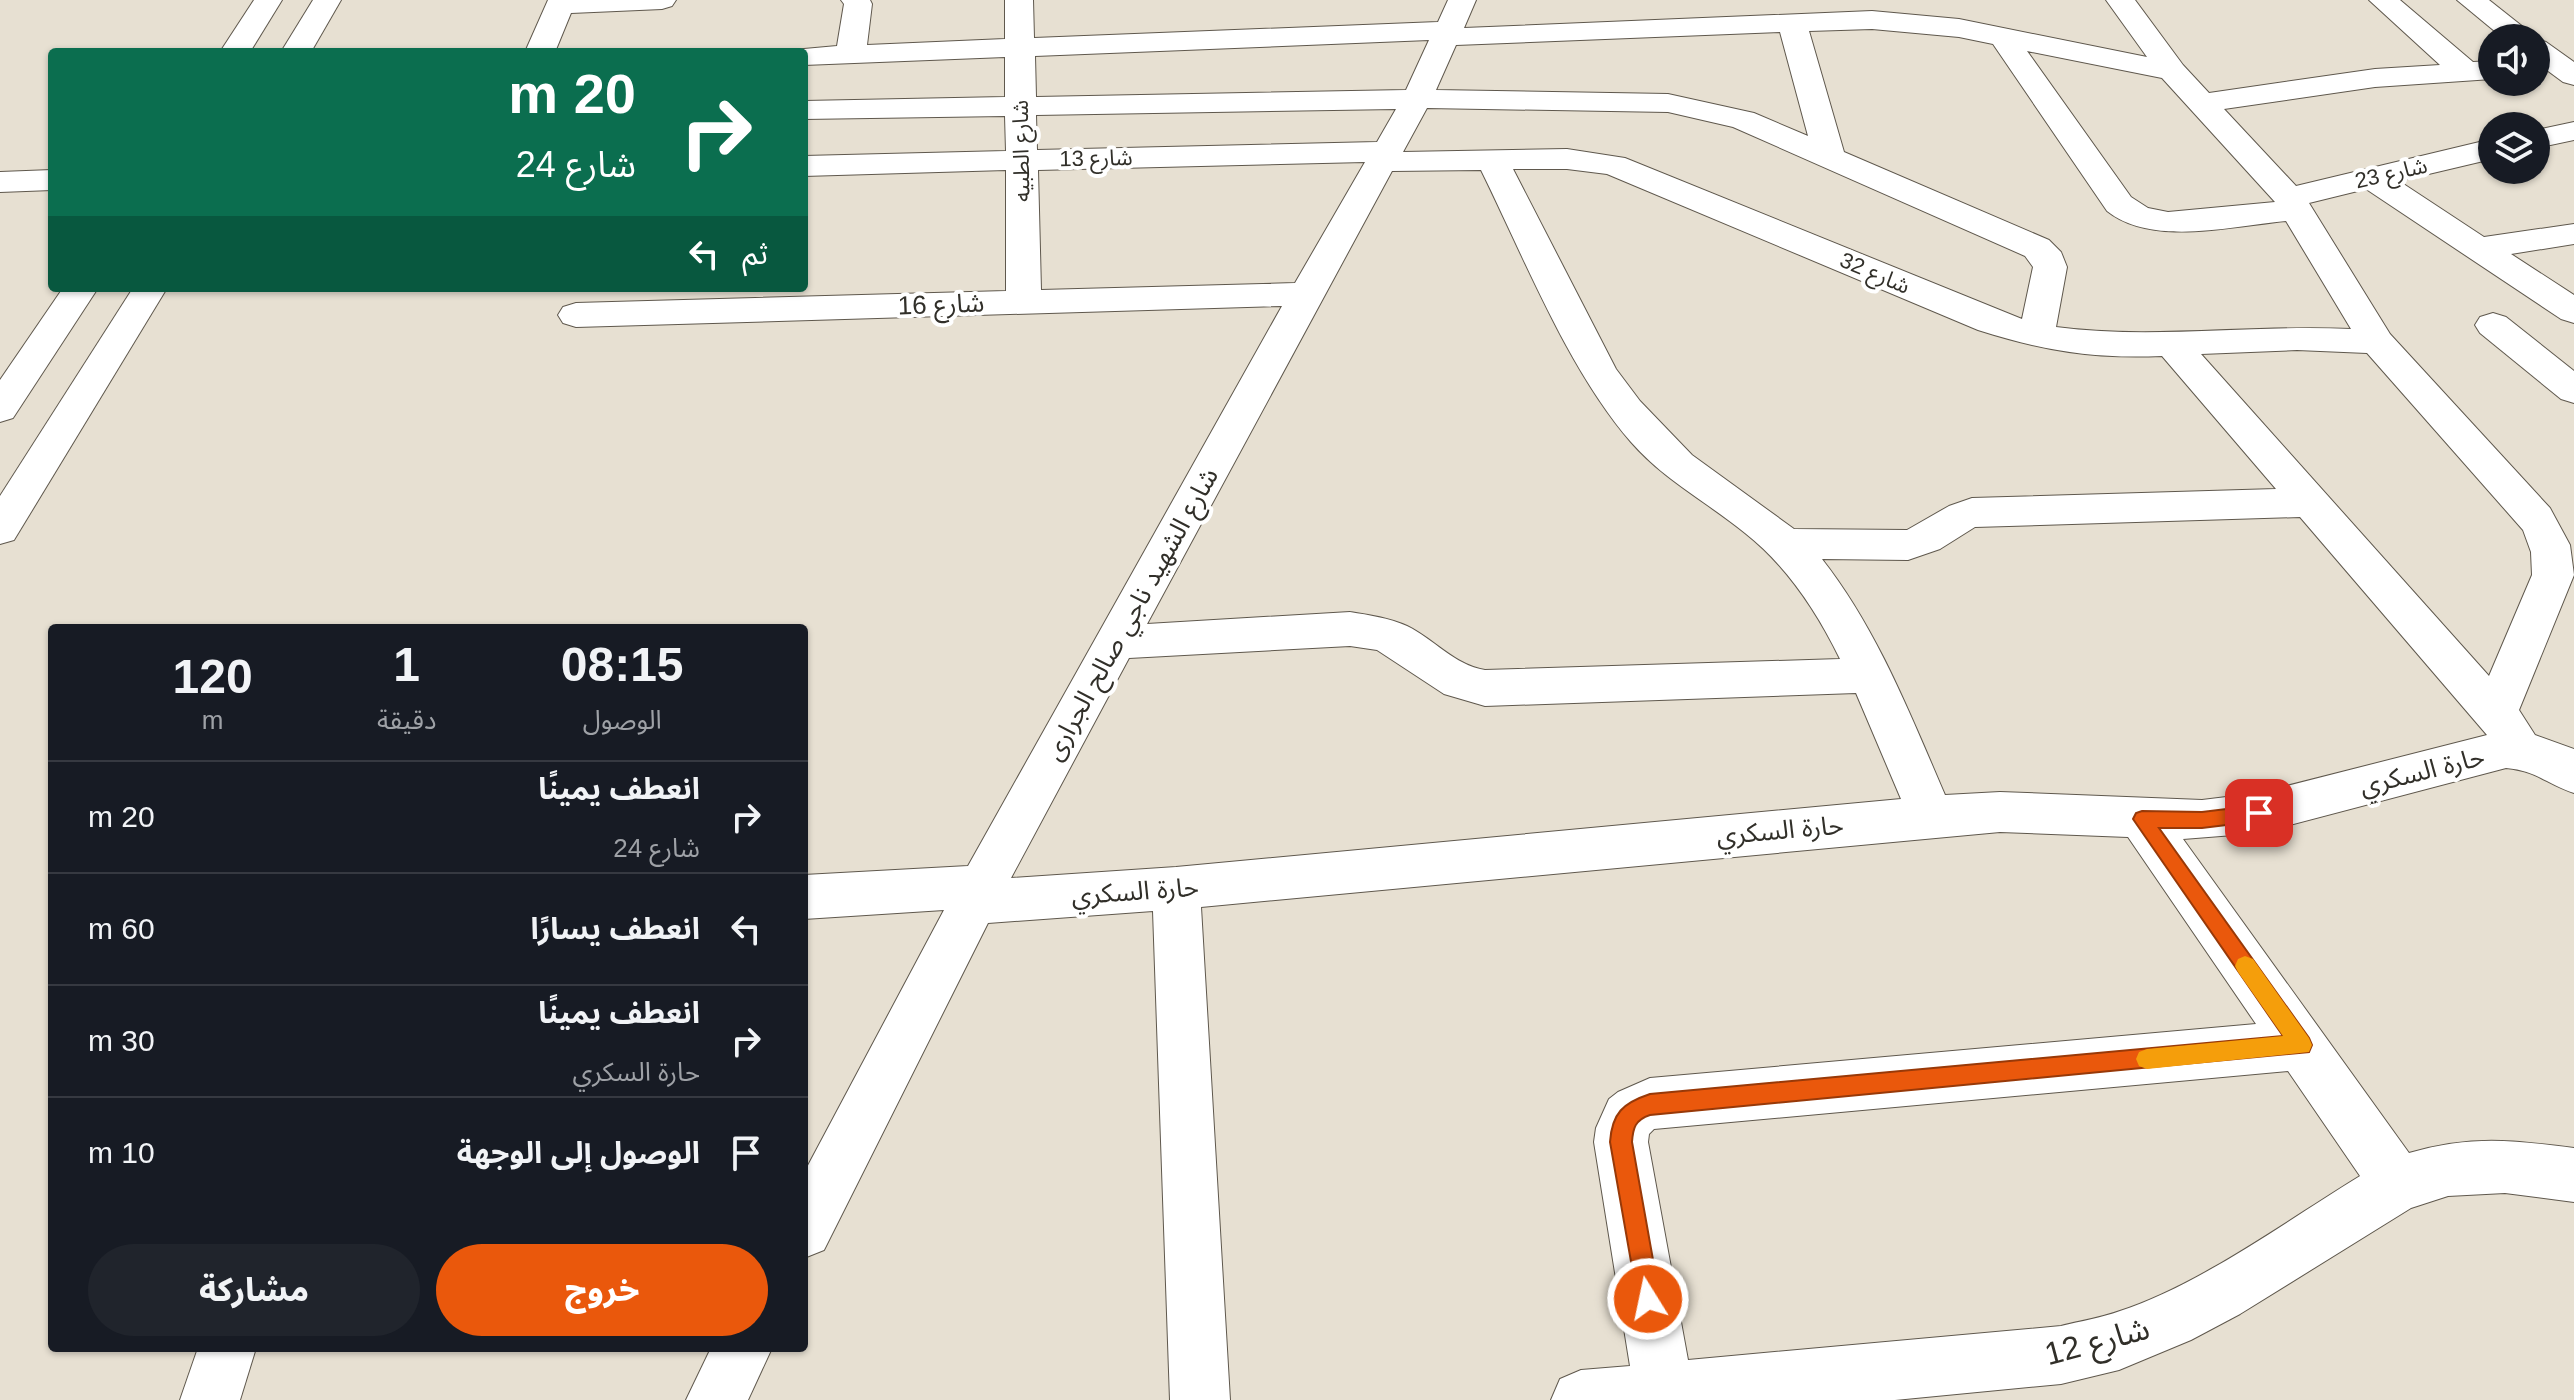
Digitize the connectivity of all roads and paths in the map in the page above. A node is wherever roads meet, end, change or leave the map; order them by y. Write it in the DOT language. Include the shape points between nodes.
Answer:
graph roads {
  1 [pos="268,0"];
  2 [pos="327,0"];
  3 [pos="662,0"];
  4 [pos="855,0"];
  5 [pos="1019,0"];
  6 [pos="2120,0"];
  7 [pos="2383,0"];
  8 [pos="2471,0"];
  9 [pos="561,3"];
  10 [pos="1824,10"];
  11 [pos="1453,22"];
  12 [pos="1792,22"];
  13 [pos="2503,24"];
  14 [pos="2002,36"];
  15 [pos="1020,46"];
  16 [pos="238,48"];
  17 [pos="298,48"];
  18 [pos="542,48"];
  19 [pos="851,54"];
  20 [pos="808,56"];
  21 [pos="2478,70"];
  22 [pos="2172,71"];
  23 [pos="1417,99"];
  24 [pos="2203,103"];
  25 [pos="1021,105"];
  26 [pos="808,110"];
  27 [pos="2574,131"];
  28 [pos="2550,136"];
  29 [pos="2478,152"];
  30 [pos="1384,156"];
  31 [pos="1829,157"];
  32 [pos="1021,160"];
  33 [pos="1492,160"];
  34 [pos="808,166"];
  35 [pos="2370,177"];
  36 [pos="48,180"];
  37 [pos="0,182"];
  38 [pos="2293,204"];
  39 [pos="2574,234"];
  40 [pos="2479,248"];
  41 [pos="78,292"];
  42 [pos="148,292"];
  43 [pos="1306,294"];
  44 [pos="705,300"];
  45 [pos="1024,301"];
  46 [pos="2574,311"];
  47 [pos="576,315"];
  48 [pos="2493,325"];
  49 [pos="2036,336"];
  50 [pos="2377,342"];
  51 [pos="2172,344"];
  52 [pos="2574,390"];
  53 [pos="3,401"];
  54 [pos="2310,502"];
  55 [pos="0,529"];
  56 [pos="2561,537"];
  57 [pos="1785,544"];
  58 [pos="1116,642"];
  59 [pos="1869,675"];
  60 [pos="2495,714"];
  61 [pos="2528,751"];
  62 [pos="2574,774"];
  63 [pos="1931,816"];
  64 [pos="2142,819"];
  65 [pos="1176,888"];
  66 [pos="978,894"];
  67 [pos="808,897"];
  68 [pos="2301,1045"];
  69 [pos="2574,1175"];
  70 [pos="2398,1184"];
  71 [pos="808,1222"];
  72 [pos="226,1352"];
  73 [pos="741,1352"];
  74 [pos="1691,1394"];
  75 [pos="210,1400"];
  76 [pos="716,1400"];
  77 [pos="1200,1400"];
  78 [pos="1581,1400"];
  1 -- 16 [label="street"];
  2 -- 17 [label="street"];
  3 -- 9 [label="street"];
  4 -- 19 [label="street"];
  5 -- 15 [label="street, شارع الطبيه"];
  6 -- 22 [label="street"];
  7 -- 21 [label="street"];
  8 -- 13 [label="street"];
  9 -- 18 [label="street"];
  10 -- 12 [label="street"];
  10 -- 14 [label="street"];
  11 -- 12 [label="street"];
  11 -- 15 [label="street" via="1288,23"];
  11 -- 23 [label="street, شارع الشهيد ناجي صالح الجرارى"];
  12 -- 31 [label="street"];
  14 -- 22 [label="street"];
  14 -- 38 [label="street, شارع 23" via="2128,212 2168,222"];
  15 -- 19 [label="street"];
  15 -- 25 [label="street, شارع الطبيه"];
  19 -- 20 [label="street"];
  21 -- 24 [label="street" via="2288,88"];
  22 -- 24 [label="street"];
  23 -- 25 [label="street"];
  23 -- 30 [label="street, شارع الشهيد ناجي صالح الجرارى"];
  23 -- 31 [label="street" via="1668,103 1743,120"];
  24 -- 38 [label="street"];
  25 -- 26 [label="street"];
  25 -- 32 [label="street, شارع الطبيه"];
  27 -- 28 [label="street"];
  29 -- 35 [label="street, شارع 23"];
  30 -- 32 [label="street, شارع 13"];
  30 -- 33 [label="street, شارع 32"];
  30 -- 43 [label="street, شارع الشهيد ناجي صالح الجرارى"];
  31 -- 49 [label="street" via="2044,254 2050,267"];
  32 -- 34 [label="street, شارع 13"];
  32 -- 45 [label="street, شارع الطبيه"];
  33 -- 49 [label="street, شارع 32" via="1578,159 1614,165"];
  33 -- 57 [label="street" via="1621,405 1678,465"];
  35 -- 38 [label="street, شارع 23"];
  35 -- 40 [label="street"];
  36 -- 37 [label="street"];
  38 -- 50 [label="street"];
  39 -- 40 [label="street"];
  40 -- 46 [label="street"];
  41 -- 53 [label="street"];
  42 -- 55 [label="street"];
  43 -- 45 [label="street, شارع 16"];
  43 -- 58 [label="street, شارع الشهيد ناجي صالح الجرارى"];
  44 -- 45 [label="street, شارع 16"];
  44 -- 47 [label="street, شارع 16"];
  48 -- 52 [label="street"];
  49 -- 51 [label="street, شارع 32" via="2108,346"];
  50 -- 51 [label="street, شارع 32" via="2297,338"];
  50 -- 56 [label="street" via="2536,518"];
  51 -- 54 [label="street"];
  54 -- 57 [label="street" via="1972,513 1958,516 1926,541 1908,545"];
  54 -- 60 [label="street"];
  56 -- 60 [label="street" via="2553,575"];
  57 -- 59 [label="street" via="1820,587"];
  58 -- 59 [label="street" via="1370,631 1391,638 1466,687 1485,688"];
  58 -- 66 [label="street, شارع الشهيد ناجي صالح الجرارى"];
  59 -- 63 [label="street"];
  60 -- 61 [label="street"];
  61 -- 62 [label="street, حارة السكري"];
  61 -- 64 [label="street, حارة السكري" via="2506,749 2259,813 2202,820"];
  63 -- 64 [label="street, حارة السكري" via="2000,812"];
  63 -- 65 [label="street, حارة السكري"];
  64 -- 68 [label="street"];
  65 -- 66 [label="street, حارة السكري"];
  65 -- 77 [label="street"];
  66 -- 67 [label="street, حارة السكري"];
  66 -- 71 [label="street, شارع الشهيد ناجي صالح الجرارى"];
  68 -- 70 [label="street"];
  68 -- 74 [label="street" via="1633,1110 1622,1124 1621,1142"];
  69 -- 70 [label="street, شارع 12" via="2505,1166 2448,1169"];
  70 -- 74 [label="street, شارع 12" via="2220,1294 2119,1341 1999,1363"];
  72 -- 75 [label="street"];
  73 -- 76 [label="street"];
  74 -- 78 [label="street, شارع 12"];
}
